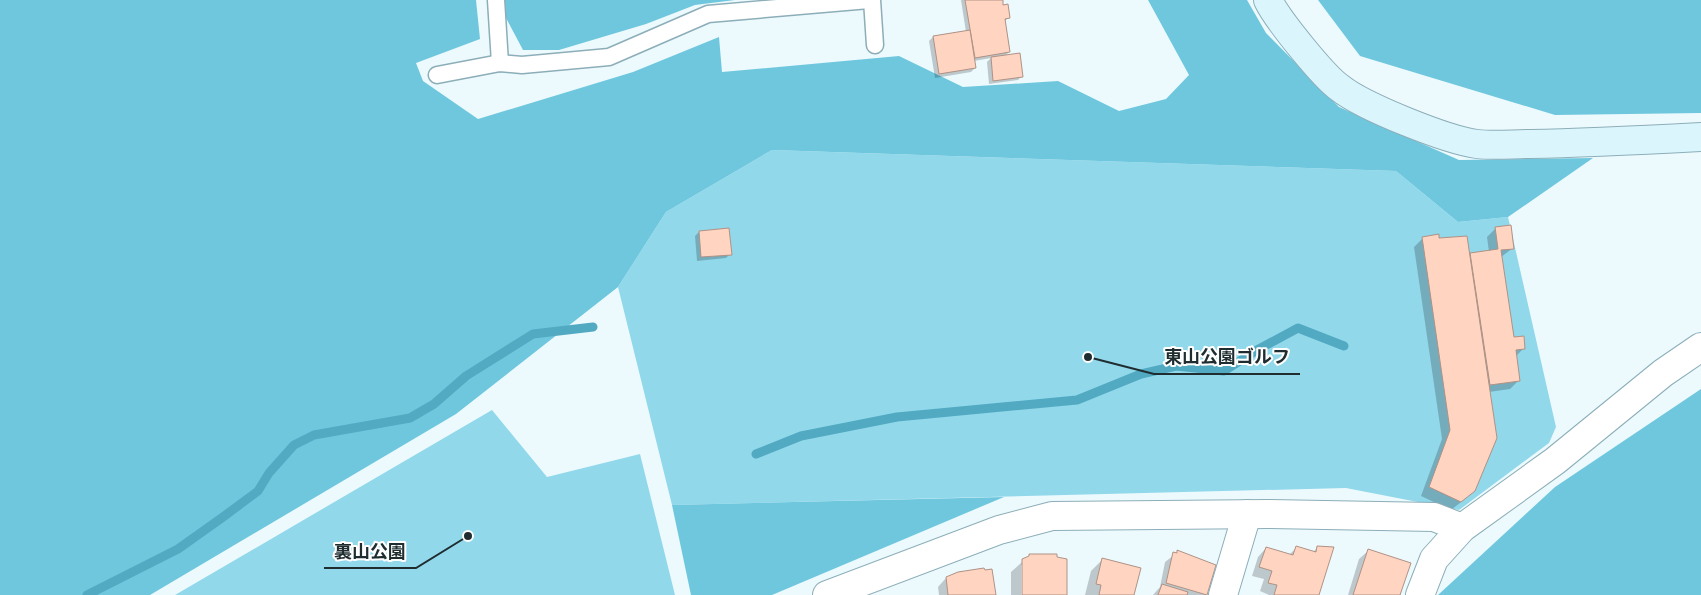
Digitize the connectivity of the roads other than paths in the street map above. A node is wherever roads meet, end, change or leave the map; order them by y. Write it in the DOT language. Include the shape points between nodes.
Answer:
graph roads {
  1 [pos="496,0"];
  2 [pos="870,0"];
  3 [pos="1268,0"];
  4 [pos="875,45"];
  5 [pos="500,64"];
  6 [pos="437,75"];
  7 [pos="1701,137"];
  8 [pos="1701,347"];
  9 [pos="1247,514"];
  10 [pos="1462,528"];
  11 [pos="886,584"];
  12 [pos="827,595"];
  13 [pos="1223,595"];
  14 [pos="1420,595"];
  1 -- 5 [label="lane"];
  2 -- 4 [label="lane"];
  2 -- 5 [label="lane" via="708,14 609,57"];
  3 -- 7 [label="street" via="1272,9 1340,88 1429,130 1476,144 1582,144"];
  5 -- 6 [label="lane"];
  8 -- 10 [label="street" via="1663,373 1555,461"];
  9 -- 10 [label="street" via="1434,517"];
  9 -- 11 [label="street" via="1052,516 999,530"];
  9 -- 13 [label="street"];
  10 -- 14 [label="street" via="1434,559"];
  11 -- 12 [label="street"];
}
